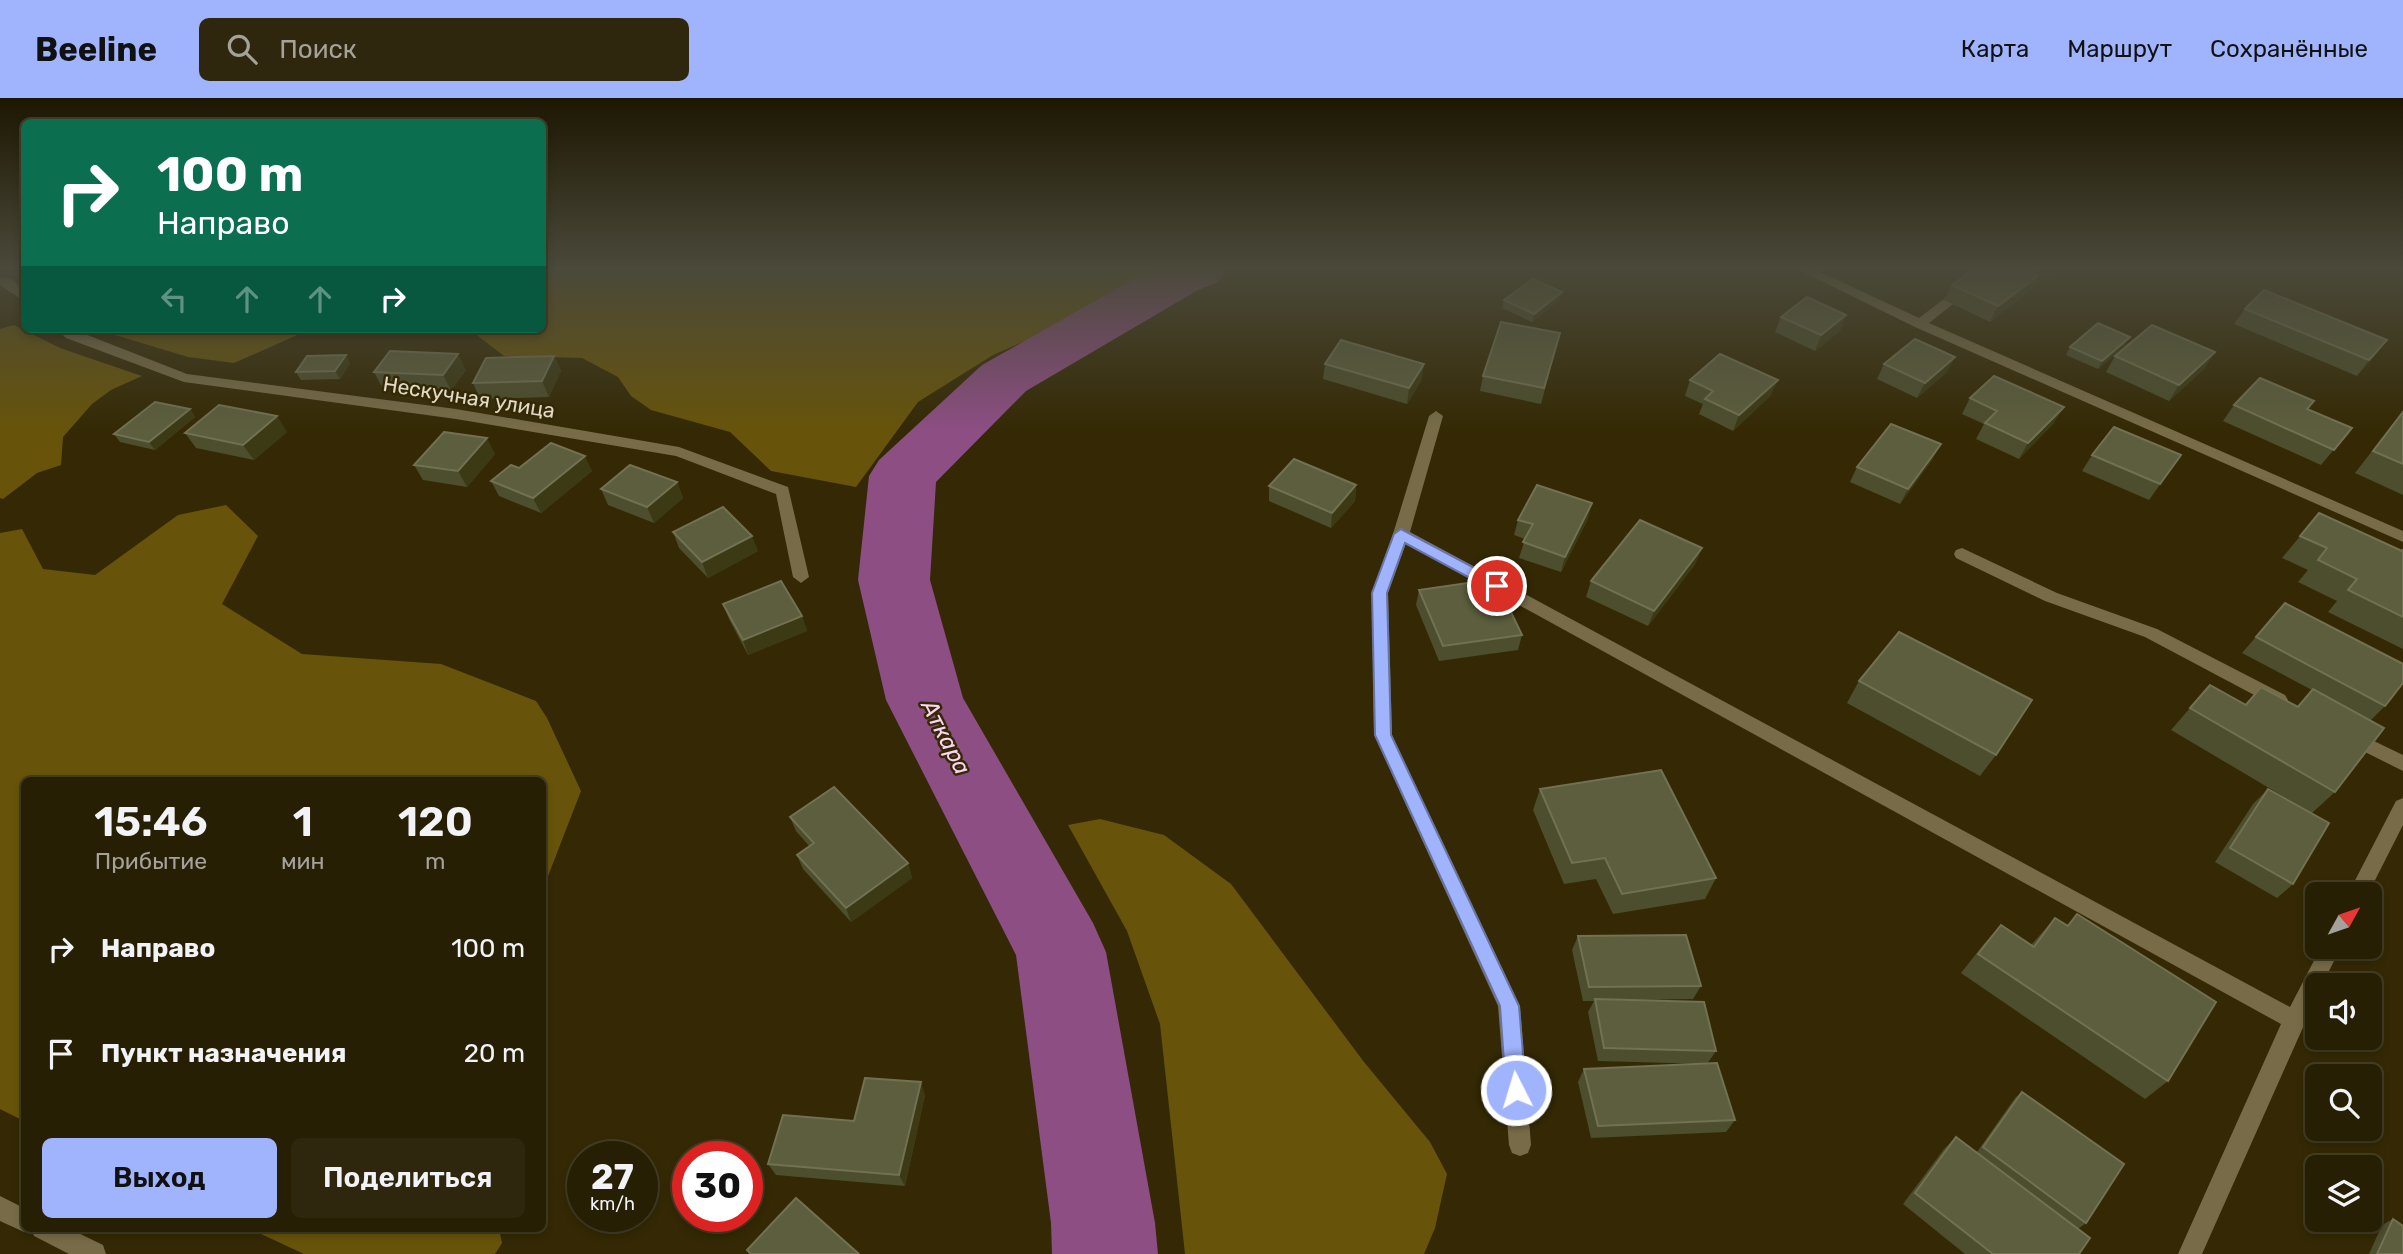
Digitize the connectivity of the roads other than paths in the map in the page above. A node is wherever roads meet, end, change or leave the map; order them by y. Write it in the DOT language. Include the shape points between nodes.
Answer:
graph roads {
  1 [pos="1920,324"];
  2 [pos="70,333"];
  3 [pos="1436,416"];
  4 [pos="1401,534"];
  5 [pos="2403,537"];
  6 [pos="1962,554"];
  7 [pos="801,577"];
  8 [pos="2295,708"];
  9 [pos="2331,726"];
  10 [pos="2403,764"];
  11 [pos="2403,806"];
  12 [pos="2364,882"];
  13 [pos="2325,959"];
  14 [pos="2294,1020"];
  15 [pos="1520,1145"];
  16 [pos="0,1208"];
  17 [pos="21,1218"];
  18 [pos="50,1232"];
  19 [pos="94,1254"];
  20 [pos="2190,1254"];
  1 -- 5 [label="street"];
  2 -- 7 [label="street, Нескучная улица" via="184,378 456,414 679,452 783,491"];
  3 -- 4 [label="street"];
  4 -- 14 [label="street"];
  4 -- 15 [label="street" via="1380,593 1383,735 1509,1006"];
  6 -- 8 [label="street" via="2051,597 2151,633"];
  9 -- 10 [label="street"];
  11 -- 12 [label="street"];
  13 -- 14 [label="street"];
  14 -- 20 [label="street"];
  16 -- 17 [label="street"];
  18 -- 19 [label="street"];
}
